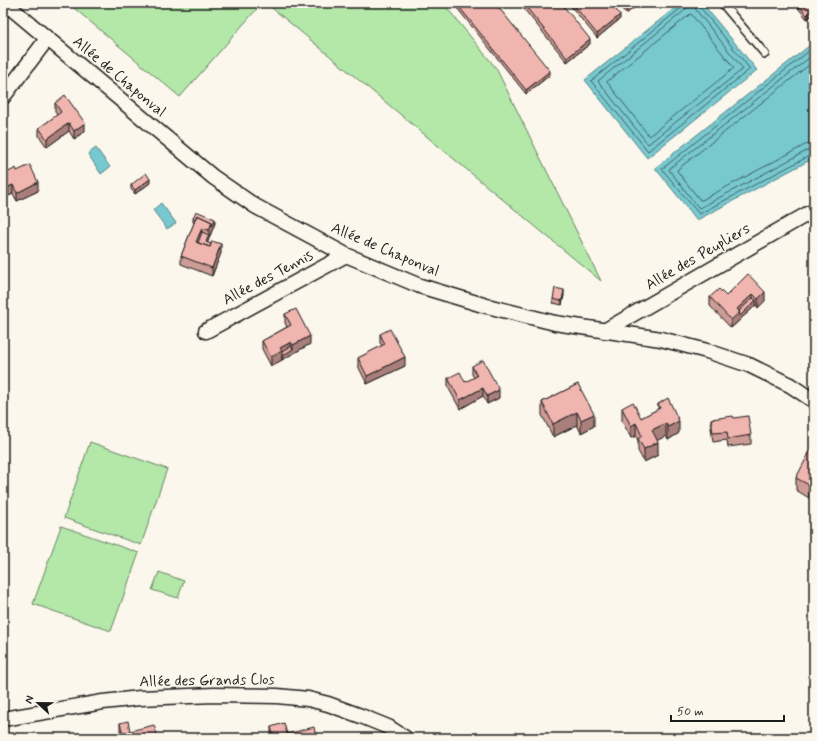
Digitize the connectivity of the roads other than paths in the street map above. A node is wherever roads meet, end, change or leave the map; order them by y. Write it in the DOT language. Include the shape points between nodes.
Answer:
graph roads {
  1 [pos="5,3"];
  2 [pos="722,3"];
  3 [pos="46,39"];
  4 [pos="765,54"];
  5 [pos="3,97"];
  6 [pos="809,213"];
  7 [pos="346,255"];
  8 [pos="206,331"];
  9 [pos="604,332"];
  10 [pos="814,400"];
  11 [pos="3,719"];
  12 [pos="405,738"];
  1 -- 3 [label="street, Allée de Chaponval"];
  2 -- 4 [label="lane"];
  3 -- 5 [label="street"];
  3 -- 7 [label="street, Allée de Chaponval" via="213,177 255,206"];
  6 -- 9 [label="street, Allée des Peupliers"];
  7 -- 8 [label="street, Allée des Tennis"];
  7 -- 9 [label="street, Allée de Chaponval" via="420,286 483,305 554,323"];
  9 -- 10 [label="street, Allée de Chaponval" via="661,339 707,351 749,365"];
  11 -- 12 [label="street, Allée des Grands Clos" via="140,698 277,696 328,704 368,718"];
}
